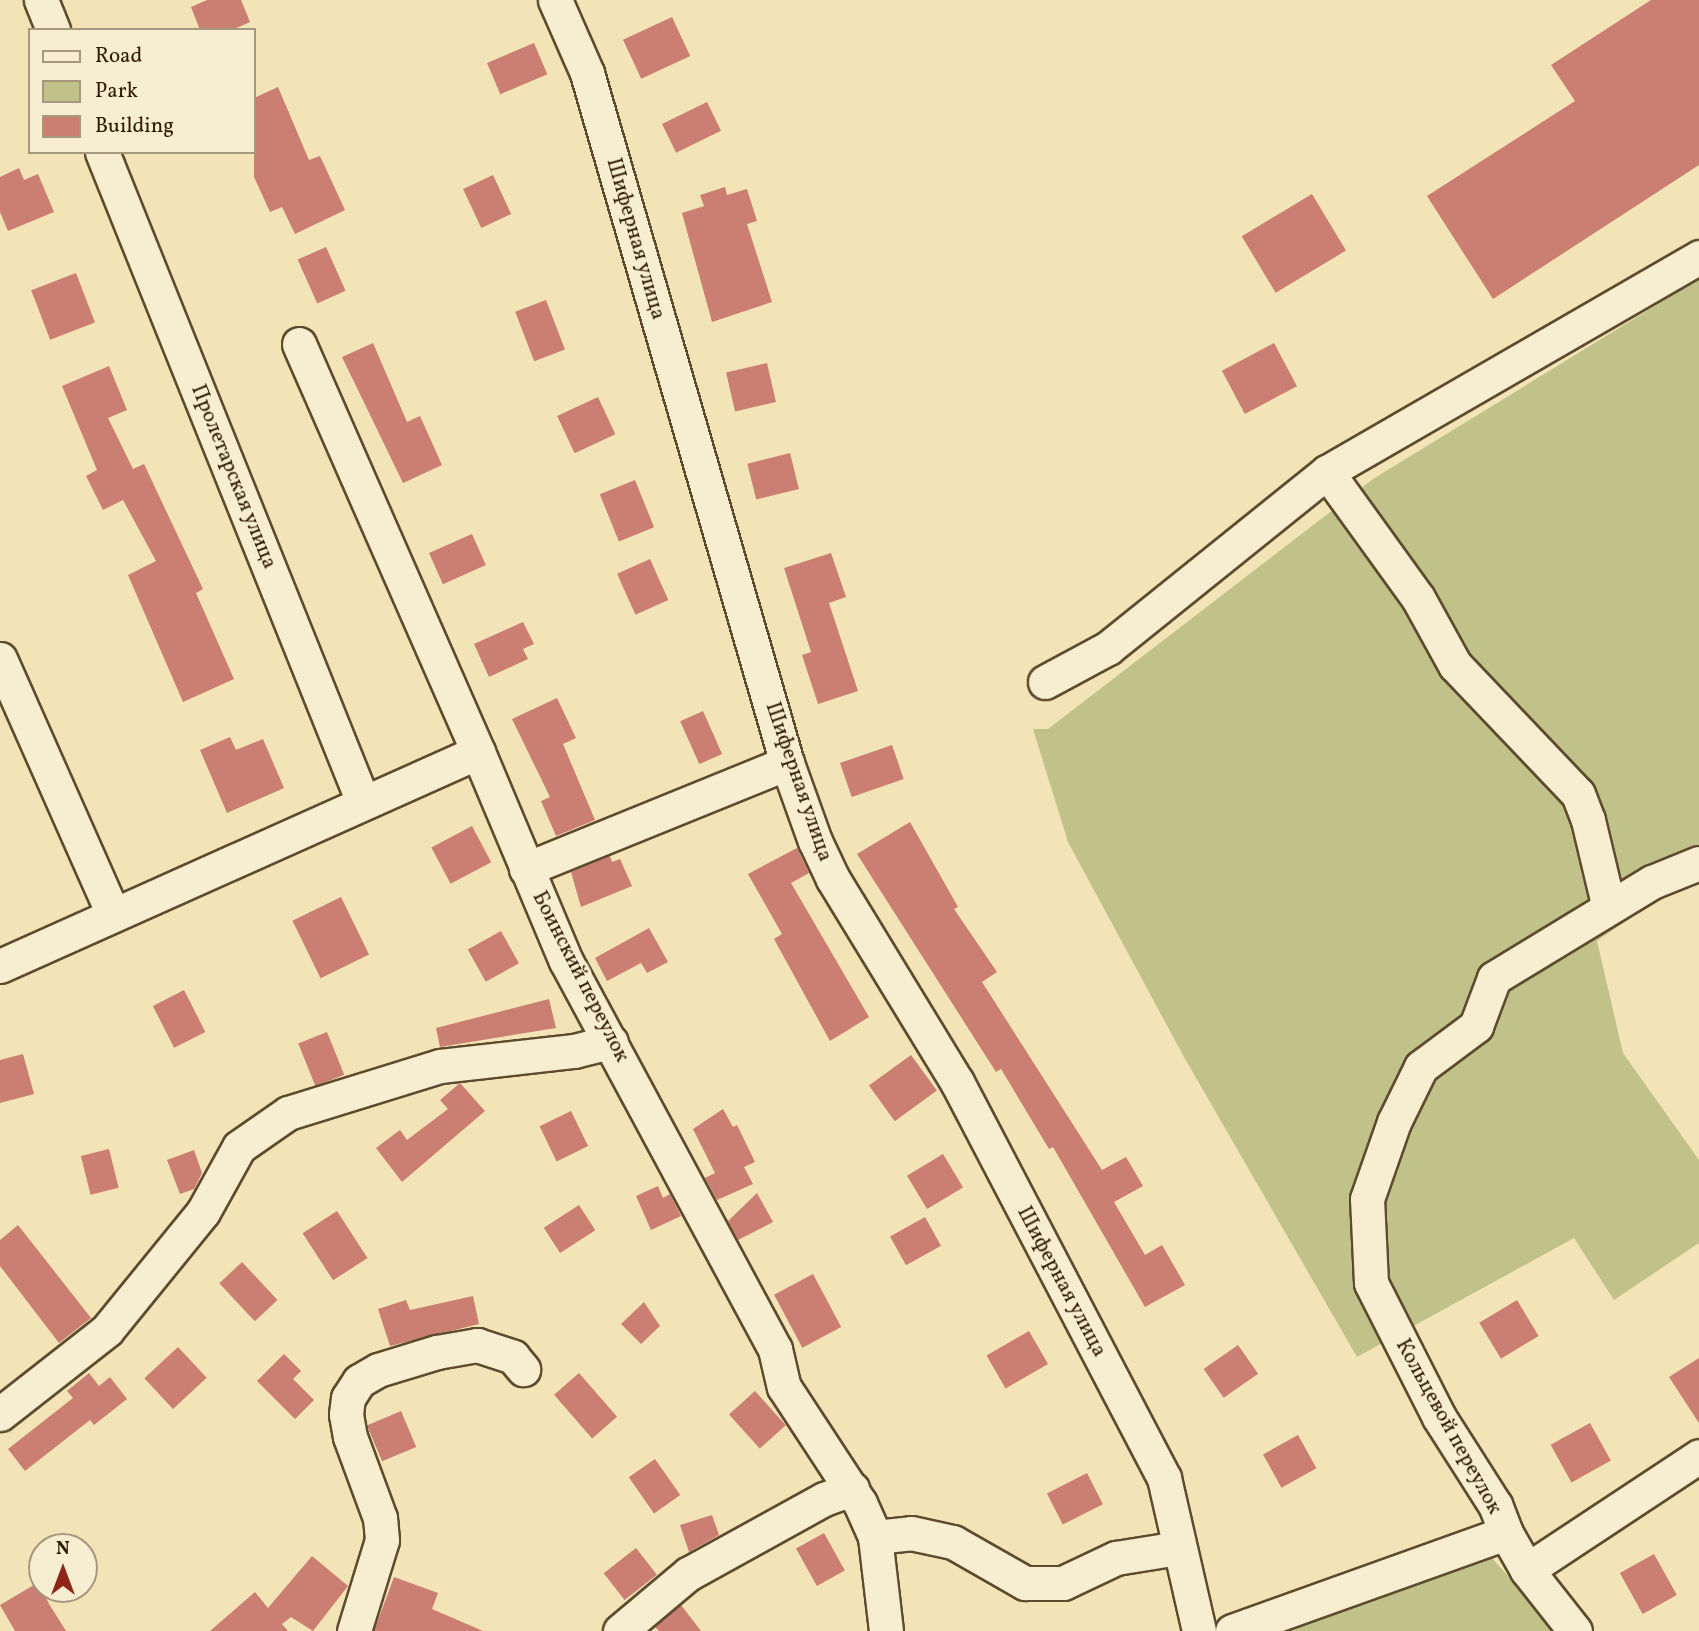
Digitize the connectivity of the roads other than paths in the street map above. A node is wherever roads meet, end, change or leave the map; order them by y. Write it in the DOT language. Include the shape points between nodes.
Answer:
graph roads {
  1 [pos="41,0"];
  2 [pos="555,0"];
  3 [pos="52,28"];
  4 [pos="103,154"];
  5 [pos="1699,257"];
  6 [pos="299,344"];
  7 [pos="1327,472"];
  8 [pos="0,660"];
  9 [pos="1045,682"];
  10 [pos="478,751"];
  11 [pos="788,763"];
  12 [pos="363,802"];
  13 [pos="1699,863"];
  14 [pos="526,869"];
  15 [pos="1609,908"];
  16 [pos="113,914"];
  17 [pos="0,966"];
  18 [pos="611,1042"];
  19 [pos="523,1368"];
  20 [pos="0,1415"];
  21 [pos="1699,1456"];
  22 [pos="852,1489"];
  23 [pos="1506,1533"];
  24 [pos="875,1537"];
  25 [pos="1178,1548"];
  26 [pos="1527,1570"];
  27 [pos="354,1631"];
  28 [pos="620,1631"];
  29 [pos="886,1631"];
  30 [pos="1199,1631"];
  31 [pos="1232,1631"];
  32 [pos="1575,1631"];
  1 -- 3 [label="street"];
  2 -- 11 [label="street, Шиферная улица" via="587,73"];
  4 -- 12 [label="street, Пролетарская улица"];
  5 -- 7 [label="street"];
  6 -- 10 [label="street"];
  7 -- 9 [label="street" via="1108,648"];
  7 -- 15 [label="street" via="1418,598 1455,665 1578,794"];
  8 -- 16 [label="street"];
  10 -- 12 [label="street"];
  10 -- 14 [label="street, Боинский переулок"];
  11 -- 14 [label="street"];
  11 -- 25 [label="street, Шиферная улица" via="833,879 957,1082 1164,1478"];
  12 -- 16 [label="street"];
  13 -- 15 [label="street, Кольцевой переулок" via="1652,882"];
  14 -- 18 [label="street, Боинский переулок" via="566,961"];
  15 -- 23 [label="street, Кольцевой переулок" via="1494,978 1476,1026 1422,1067 1394,1122 1367,1199 1371,1283 1438,1417 1495,1505"];
  16 -- 17 [label="street"];
  18 -- 20 [label="street" via="574,1051 440,1066 288,1113 239,1147 203,1212 107,1330"];
  18 -- 22 [label="street, Боинский переулок" via="775,1349 784,1387"];
  19 -- 27 [label="street" via="513,1357 477,1345 425,1356 359,1381 348,1398 350,1437 380,1518 382,1540"];
  21 -- 26 [label="street"];
  22 -- 24 [label="street, Боинский переулок"];
  22 -- 28 [label="street" via="824,1499 688,1574"];
  23 -- 26 [label="street, Кольцевой переулок"];
  23 -- 31 [label="street"];
  24 -- 25 [label="street" via="911,1533 953,1542 1025,1583 1063,1583 1116,1558"];
  24 -- 29 [label="street, Боинский переулок"];
  25 -- 30 [label="street, Шиферная улица"];
  26 -- 32 [label="street, Кольцевой переулок"];
}
